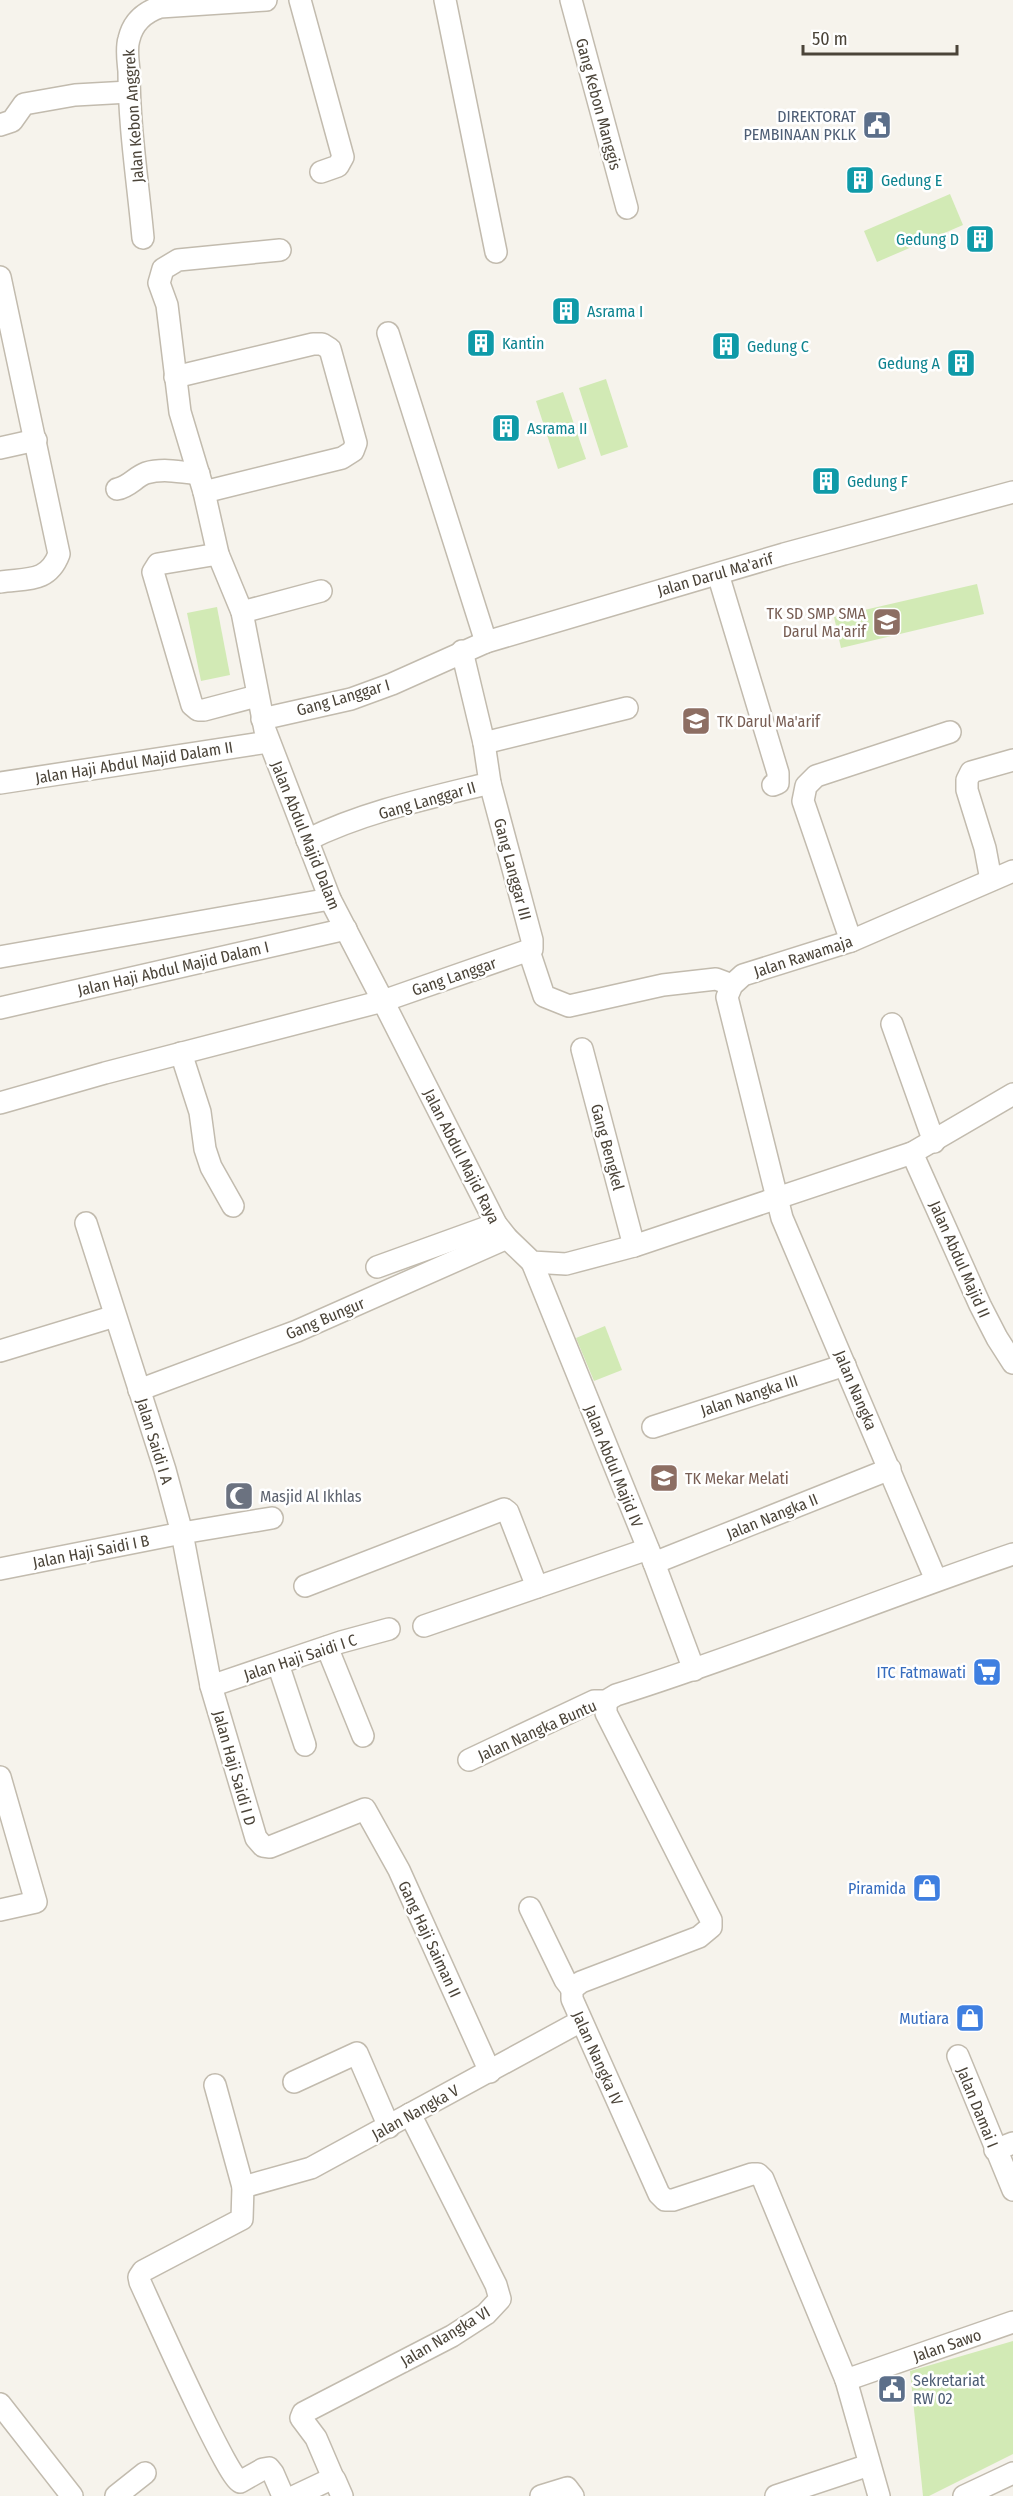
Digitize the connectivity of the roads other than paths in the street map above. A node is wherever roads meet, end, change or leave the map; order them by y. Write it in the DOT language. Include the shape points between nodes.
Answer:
graph roads {
  1 [pos="264,0"];
  2 [pos="300,0"];
  3 [pos="445,0"];
  4 [pos="571,0"];
  5 [pos="129,92"];
  6 [pos="0,125"];
  7 [pos="321,172"];
  8 [pos="627,208"];
  9 [pos="143,238"];
  10 [pos="280,250"];
  11 [pos="496,252"];
  12 [pos="0,277"];
  13 [pos="6,328"];
  14 [pos="388,333"];
  15 [pos="175,377"];
  16 [pos="36,440"];
  17 [pos="0,448"];
  18 [pos="202,483"];
  19 [pos="117,489"];
  20 [pos="1013,492"];
  21 [pos="218,554"];
  22 [pos="718,574"];
  23 [pos="0,582"];
  24 [pos="321,591"];
  25 [pos="242,612"];
  26 [pos="486,642"];
  27 [pos="462,651"];
  28 [pos="421,670"];
  29 [pos="257,696"];
  30 [pos="627,708"];
  31 [pos="262,718"];
  32 [pos="950,732"];
  33 [pos="268,742"];
  34 [pos="484,743"];
  35 [pos="1013,760"];
  36 [pos="0,783"];
  37 [pos="490,783"];
  38 [pos="773,785"];
  39 [pos="307,840"];
  40 [pos="1013,871"];
  41 [pos="991,880"];
  42 [pos="330,899"];
  43 [pos="346,928"];
  44 [pos="851,941"];
  45 [pos="527,952"];
  46 [pos="0,957"];
  47 [pos="732,985"];
  48 [pos="383,1001"];
  49 [pos="0,1008"];
  50 [pos="892,1024"];
  51 [pos="582,1049"];
  52 [pos="181,1053"];
  53 [pos="1013,1094"];
  54 [pos="0,1103"];
  55 [pos="934,1142"];
  56 [pos="912,1153"];
  57 [pos="776,1199"];
  58 [pos="233,1206"];
  59 [pos="86,1224"];
  60 [pos="501,1231"];
  61 [pos="634,1246"];
  62 [pos="532,1262"];
  63 [pos="377,1267"];
  64 [pos="115,1316"];
  65 [pos="0,1351"];
  66 [pos="1013,1363"];
  67 [pos="845,1365"];
  68 [pos="139,1390"];
  69 [pos="653,1427"];
  70 [pos="890,1468"];
  71 [pos="272,1518"];
  72 [pos="182,1533"];
  73 [pos="1013,1554"];
  74 [pos="651,1556"];
  75 [pos="0,1569"];
  76 [pos="936,1580"];
  77 [pos="305,1586"];
  78 [pos="537,1587"];
  79 [pos="424,1626"];
  80 [pos="389,1629"];
  81 [pos="327,1647"];
  82 [pos="278,1664"];
  83 [pos="694,1670"];
  84 [pos="211,1686"];
  85 [pos="606,1701"];
  86 [pos="363,1736"];
  87 [pos="305,1745"];
  88 [pos="469,1760"];
  89 [pos="0,1777"];
  90 [pos="365,1809"];
  91 [pos="530,1908"];
  92 [pos="0,1910"];
  93 [pos="572,1989"];
  94 [pos="580,2021"];
  95 [pos="958,2056"];
  96 [pos="490,2072"];
  97 [pos="294,2082"];
  98 [pos="214,2085"];
  99 [pos="411,2114"];
  100 [pos="388,2127"];
  101 [pos="1004,2147"];
  102 [pos="243,2187"];
  103 [pos="1013,2190"];
  104 [pos="1013,2322"];
  105 [pos="846,2380"];
  106 [pos="0,2404"];
  107 [pos="869,2465"];
  108 [pos="145,2473"];
  109 [pos="1013,2474"];
  110 [pos="338,2488"];
  111 [pos="72,2496"];
  112 [pos="116,2496"];
  113 [pos="283,2496"];
  114 [pos="295,2496"];
  115 [pos="541,2496"];
  116 [pos="573,2496"];
  117 [pos="776,2496"];
  118 [pos="879,2496"];
  119 [pos="964,2496"];
  1 -- 5 [label="street, Jalan Kebon Anggrek" via="148,11 128,39"];
  2 -- 7 [label="street" via="343,157 338,166"];
  3 -- 11 [label="street"];
  4 -- 8 [label="street, Gang Kebon Manggis"];
  5 -- 6 [label="street" via="43,99 24,104 16,117"];
  5 -- 9 [label="street, Jalan Kebon Anggrek"];
  10 -- 15 [label="street, Jalan Abdul Majid Dalam" via="178,260 163,269 159,283 167,305"];
  12 -- 13 [label="street"];
  13 -- 16 [label="street"];
  14 -- 26 [label="street"];
  15 -- 18 [label="street, Jalan Abdul Majid Dalam" via="180,412"];
  15 -- 18 [label="street" via="322,344 330,349 356,443 353,451 342,458"];
  16 -- 17 [label="street"];
  16 -- 23 [label="street" via="59,554 45,575"];
  18 -- 19 [label="street" via="164,470 144,474 128,487"];
  18 -- 21 [label="street, Jalan Abdul Majid Dalam"];
  20 -- 22 [label="street, Jalan Darul Ma'arif"];
  21 -- 25 [label="street, Jalan Abdul Majid Dalam"];
  21 -- 29 [label="street" via="158,564 153,572 194,708 204,710"];
  22 -- 26 [label="street, Jalan Darul Ma'arif"];
  22 -- 38 [label="street" via="778,773 778,783"];
  24 -- 25 [label="street"];
  25 -- 29 [label="street, Jalan Abdul Majid Dalam"];
  26 -- 27 [label="street, Jalan Darul Ma'arif"];
  27 -- 28 [label="street, Jalan Darul Ma'arif"];
  27 -- 34 [label="street, Gang Langgar II"];
  28 -- 31 [label="street, Gang Langgar I" via="351,699"];
  29 -- 31 [label="street, Jalan Abdul Majid Dalam"];
  30 -- 34 [label="street"];
  31 -- 33 [label="street, Jalan Abdul Majid Dalam"];
  32 -- 44 [label="street" via="816,776 806,786 804,801"];
  33 -- 36 [label="street, Jalan Haji Abdul Majid Dalam II"];
  33 -- 39 [label="street, Jalan Abdul Majid Dalam"];
  34 -- 37 [label="street, Gang Langgar II"];
  35 -- 41 [label="street" via="971,772 968,780 967,790"];
  37 -- 39 [label="street, Gang Langgar II" via="412,803"];
  37 -- 45 [label="street, Gang Langgar III" via="532,940 532,948"];
  39 -- 42 [label="street, Jalan Abdul Majid Dalam"];
  40 -- 41 [label="street, Jalan Rawamaja"];
  41 -- 44 [label="street, Jalan Rawamaja"];
  42 -- 43 [label="street, Jalan Abdul Majid Dalam"];
  42 -- 46 [label="street"];
  43 -- 48 [label="street, Jalan Abdul Majid Dalam"];
  43 -- 49 [label="street, Jalan Haji Abdul Majid Dalam I"];
  44 -- 47 [label="street, Jalan Rawamaja" via="743,975"];
  45 -- 47 [label="street, Gang Langgar III" via="544,996 569,1006 663,985 716,979"];
  45 -- 48 [label="street, Gang Langgar"];
  47 -- 57 [label="street" via="727,997"];
  48 -- 52 [label="street"];
  48 -- 60 [label="street, Jalan Abdul Majid Raya"];
  50 -- 55 [label="street"];
  51 -- 61 [label="street, Gang Bengkel"];
  52 -- 54 [label="street"];
  52 -- 58 [label="street" via="200,1112 211,1167"];
  53 -- 55 [label="street"];
  55 -- 56 [label="street"];
  56 -- 57 [label="street"];
  56 -- 66 [label="street, Jalan Abdul Majid II" via="980,1305"];
  57 -- 61 [label="street"];
  57 -- 67 [label="street, Jalan Nangka"];
  59 -- 64 [label="street, Jalan Saidi I A"];
  60 -- 62 [label="street, Jalan Abdul Majid Raya"];
  60 -- 63 [label="street"];
  60 -- 68 [label="street, Gang Bungur" via="297,1331"];
  61 -- 62 [label="street" via="566,1264"];
  62 -- 74 [label="street, Jalan Abdul Majid IV"];
  64 -- 65 [label="street"];
  64 -- 68 [label="street, Jalan Saidi I A"];
  67 -- 69 [label="street, Jalan Nangka III"];
  67 -- 70 [label="street, Jalan Nangka"];
  68 -- 72 [label="street, Jalan Saidi I A"];
  70 -- 74 [label="street, Jalan Nangka II"];
  70 -- 76 [label="street, Jalan Nangka"];
  71 -- 72 [label="street, Jalan Haji Saidi I B"];
  72 -- 75 [label="street, Jalan Haji Saidi I B"];
  72 -- 84 [label="street, Jalan Saidi I A"];
  73 -- 76 [label="street"];
  74 -- 78 [label="street, Jalan Nangka II"];
  74 -- 83 [label="street, Jalan Abdul Majid IV"];
  76 -- 83 [label="street"];
  77 -- 78 [label="street" via="504,1509"];
  78 -- 79 [label="street, Jalan Nangka II"];
  80 -- 81 [label="street, Jalan Haji Saidi I C"];
  81 -- 82 [label="street, Jalan Haji Saidi I C"];
  81 -- 86 [label="street"];
  82 -- 84 [label="street, Jalan Haji Saidi I C"];
  82 -- 87 [label="street"];
  83 -- 85 [label="street"];
  84 -- 90 [label="street, Jalan Haji Saidi I D" via="258,1843 270,1847"];
  85 -- 88 [label="street, Jalan Nangka Buntu" via="594,1701"];
  85 -- 93 [label="street, Jalan Nangka IV" via="606,1713 711,1920 711,1927 699,1937 581,1982"];
  89 -- 92 [label="street" via="36,1902"];
  90 -- 96 [label="street, Gang Haji Saiman II" via="399,1870"];
  91 -- 93 [label="street"];
  93 -- 94 [label="street, Jalan Nangka IV"];
  94 -- 96 [label="street, Jalan Nangka V"];
  94 -- 105 [label="street, Jalan Nangka IV" via="665,2200 752,2174 763,2179"];
  95 -- 101 [label="street, Jalan Damai I"];
  96 -- 99 [label="street, Jalan Nangka V"];
  97 -- 100 [label="street" via="357,2053"];
  98 -- 102 [label="street"];
  99 -- 100 [label="street, Jalan Nangka V"];
  99 -- 110 [label="street, Jalan Nangka VI" via="500,2299 486,2314 452,2336 303,2413 301,2418 316,2438"];
  100 -- 102 [label="street, Jalan Nangka V" via="311,2168"];
  101 -- 103 [label="street, Jalan Damai I"];
  102 -- 113 [label="street" via="242,2219 143,2271 139,2277 235,2478 240,2482 269,2468"];
  104 -- 105 [label="street, Jalan Sawo"];
  105 -- 107 [label="street"];
  106 -- 111 [label="street"];
  107 -- 117 [label="street"];
  107 -- 118 [label="street"];
  108 -- 112 [label="street"];
  109 -- 119 [label="street"];
  110 -- 114 [label="street"];
  115 -- 116 [label="street" via="563,2488"];
}
